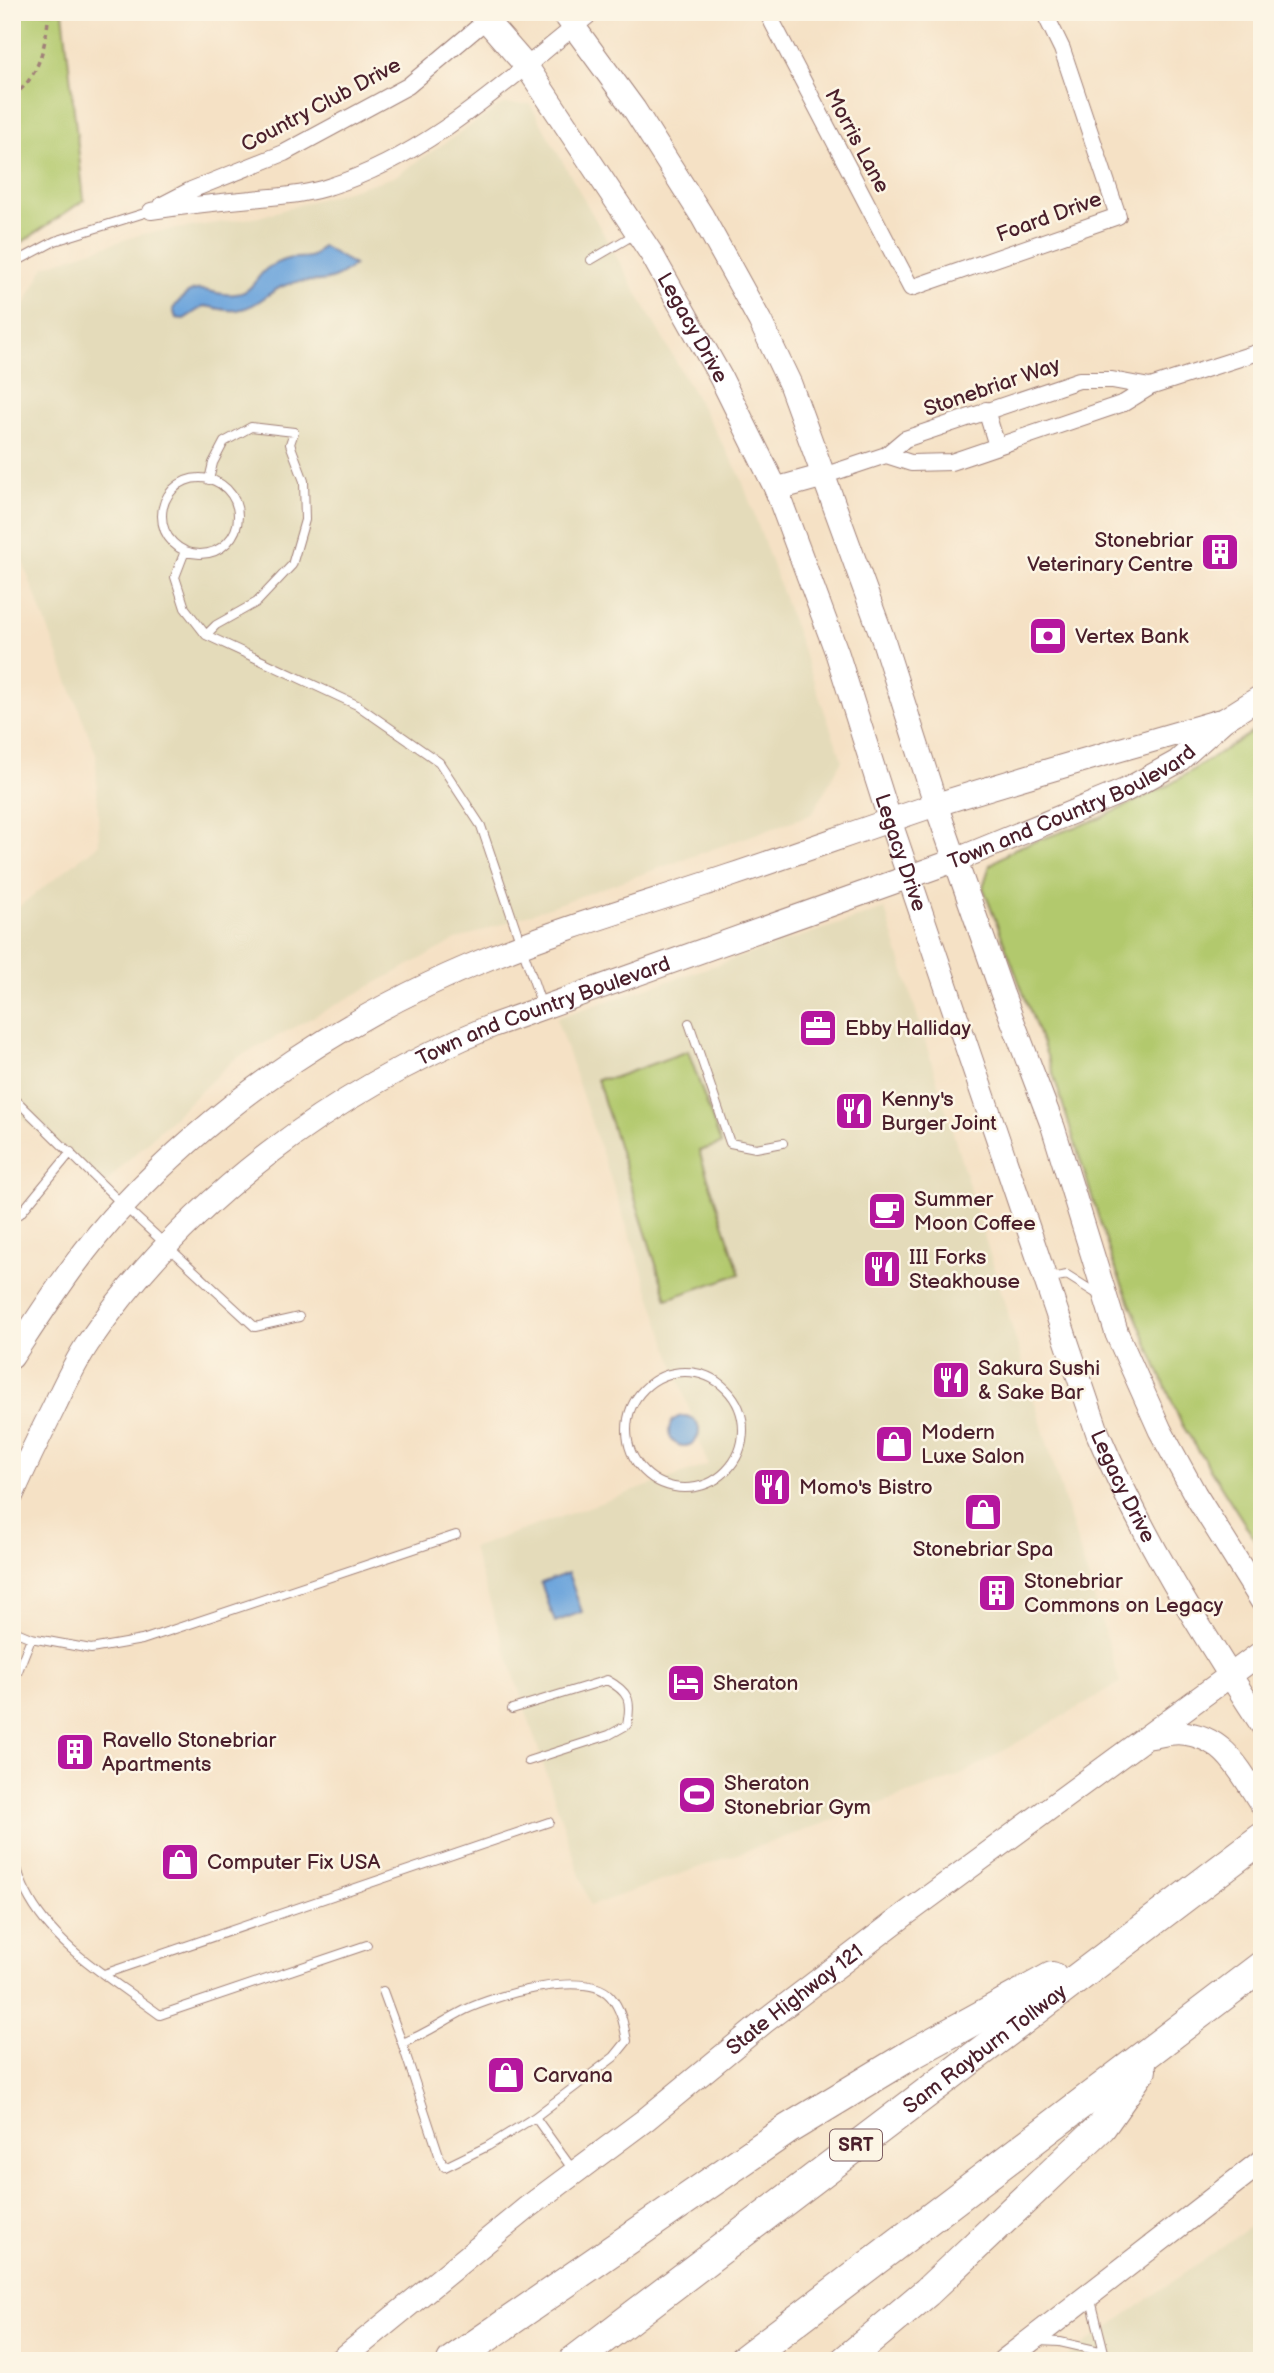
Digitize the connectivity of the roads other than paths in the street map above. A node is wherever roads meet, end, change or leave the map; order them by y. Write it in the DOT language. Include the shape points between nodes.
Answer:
graph roads {
  1 [pos="593,12"];
  2 [pos="766,12"];
  3 [pos="1044,12"];
  4 [pos="487,15"];
  5 [pos="568,20"];
  6 [pos="527,67"];
  7 [pos="151,211"];
  8 [pos="638,233"];
  9 [pos="592,260"];
  10 [pos="12,264"];
  11 [pos="911,288"];
  12 [pos="1262,351"];
  13 [pos="1150,387"];
  14 [pos="986,410"];
  15 [pos="997,446"];
  16 [pos="886,455"];
  17 [pos="823,476"];
  18 [pos="209,480"];
  19 [pos="776,489"];
  20 [pos="186,551"];
  21 [pos="206,635"];
  22 [pos="1262,696"];
  23 [pos="1224,720"];
  24 [pos="936,805"];
  25 [pos="890,821"];
  26 [pos="956,860"];
  27 [pos="909,877"];
  28 [pos="522,946"];
  29 [pos="542,1006"];
  30 [pos="689,1023"];
  31 [pos="12,1096"];
  32 [pos="783,1143"];
  33 [pos="71,1152"];
  34 [pos="123,1205"];
  35 [pos="12,1216"];
  36 [pos="167,1246"];
  37 [pos="1046,1279"];
  38 [pos="299,1317"];
  39 [pos="1117,1334"];
  40 [pos="12,1357"];
  41 [pos="665,1374"];
  42 [pos="12,1495"];
  43 [pos="456,1535"];
  44 [pos="1262,1601"];
  45 [pos="12,1630"];
  46 [pos="31,1638"];
  47 [pos="1262,1652"];
  48 [pos="1229,1675"];
  49 [pos="12,1686"];
  50 [pos="512,1709"];
  51 [pos="1262,1725"];
  52 [pos="1144,1738"];
  53 [pos="528,1761"];
  54 [pos="1262,1805"];
  55 [pos="550,1822"];
  56 [pos="1262,1838"];
  57 [pos="12,1851"];
  58 [pos="1138,1930"];
  59 [pos="367,1945"];
  60 [pos="1262,1966"];
  61 [pos="104,1974"];
  62 [pos="383,1990"];
  63 [pos="402,2043"];
  64 [pos="1159,2045"];
  65 [pos="535,2117"];
  66 [pos="1262,2161"];
  67 [pos="575,2172"];
  68 [pos="1089,2294"];
  69 [pos="1029,2341"];
  70 [pos="1104,2352"];
  71 [pos="340,2361"];
  72 [pos="452,2361"];
  73 [pos="574,2361"];
  74 [pos="743,2361"];
  75 [pos="845,2361"];
  76 [pos="1004,2361"];
  77 [pos="1111,2361"];
  1 -- 5 [label="street, Country Club Drive"];
  2 -- 11 [label="street, Morris Lane"];
  3 -- 11 [label="street, Foard Drive" via="1062,49 1118,216"];
  4 -- 6 [label="main road, Legacy Drive"];
  4 -- 7 [label="street, Country Club Drive" via="408,86 284,153"];
  5 -- 6 [label="street, Country Club Drive"];
  5 -- 17 [label="main road" via="635,109 702,216 790,384"];
  6 -- 7 [label="street, Country Club Drive" via="436,135 387,163 331,186 299,194"];
  6 -- 8 [label="main road, Legacy Drive"];
  7 -- 10 [label="lane, Country Club Drive" via="55,241"];
  8 -- 9 [label="lane"];
  8 -- 19 [label="main road, Legacy Drive" via="722,378"];
  12 -- 13 [label="street, Stonebriar Way"];
  13 -- 14 [label="street, Stonebriar Way" via="1079,380"];
  13 -- 15 [label="street" via="1124,403"];
  14 -- 15 [label="street"];
  14 -- 16 [label="street, Stonebriar Way" via="905,439"];
  15 -- 16 [label="street" via="951,462 911,463"];
  16 -- 17 [label="street, Stonebriar Way"];
  17 -- 19 [label="main road"];
  17 -- 24 [label="main road" via="883,639"];
  18 -- 20 [label="lane" via="184,482 166,499 162,510 167,535"];
  18 -- 20 [label="lane" via="230,493 238,516 236,528 221,548 210,553"];
  18 -- 21 [label="lane" via="224,442 251,427 294,432 289,444 304,481 304,520 292,565 257,602"];
  19 -- 25 [label="main road, Legacy Drive" via="837,653"];
  20 -- 21 [label="lane" via="174,577 185,608"];
  21 -- 28 [label="lane" via="357,705 439,762 481,826"];
  22 -- 23 [label="main road, Town and Country Boulevard"];
  23 -- 24 [label="main road, Town and Country Boulevard"];
  23 -- 26 [label="main road, Town and Country Boulevard" via="1177,762 1126,790"];
  24 -- 25 [label="main road, Town and Country Boulevard"];
  24 -- 26 [label="main road"];
  25 -- 27 [label="main road, Legacy Drive"];
  25 -- 28 [label="main road, Town and Country Boulevard"];
  26 -- 27 [label="main road, Town and Country Boulevard"];
  26 -- 39 [label="main road" via="1053,1127"];
  27 -- 29 [label="main road, Town and Country Boulevard"];
  27 -- 37 [label="main road, Legacy Drive"];
  28 -- 29 [label="lane"];
  28 -- 34 [label="main road, Town and Country Boulevard" via="412,993 310,1050 223,1112"];
  29 -- 36 [label="main road, Town and Country Boulevard" via="437,1049 356,1093 236,1179"];
  30 -- 32 [label="lane" via="730,1143 755,1148"];
  31 -- 33 [label="lane"];
  33 -- 34 [label="lane"];
  33 -- 35 [label="lane" via="20,1214"];
  34 -- 36 [label="lane"];
  34 -- 40 [label="main road, Town and Country Boulevard" via="68,1273"];
  36 -- 38 [label="lane" via="255,1327"];
  36 -- 42 [label="main road, Town and Country Boulevard" via="88,1344"];
  37 -- 39 [label="lane" via="1067,1275 1096,1291"];
  37 -- 48 [label="main road, Legacy Drive" via="1112,1468 1167,1575"];
  39 -- 44 [label="main road" via="1160,1430"];
  41 -- 41 [label="lane" via="637,1395 629,1411 626,1432 630,1452 641,1470 659,1483 681,1489 703,1486 725,1474 739,1454 744,1430 739,1406 729,1389 708,1376 687,1371"];
  43 -- 46 [label="lane" via="142,1640 91,1649"];
  45 -- 46 [label="lane"];
  46 -- 49 [label="lane"];
  47 -- 48 [label="main road, State Highway 121"];
  48 -- 51 [label="main road, Legacy Drive"];
  48 -- 52 [label="main road, State Highway 121"];
  50 -- 53 [label="lane" via="607,1680 623,1689 631,1706 627,1725 609,1735"];
  52 -- 54 [label="main road" via="1179,1732 1206,1738 1227,1752"];
  52 -- 67 [label="main road, State Highway 121" via="774,2014"];
  55 -- 61 [label="lane"];
  56 -- 58 [label="highway, Sam Rayburn Tollway / SRT"];
  57 -- 61 [label="lane" via="24,1890 38,1914 75,1954"];
  58 -- 72 [label="highway" via="912,2053 788,2129"];
  58 -- 73 [label="highway, Sam Rayburn Tollway / SRT"];
  59 -- 61 [label="lane" via="160,2015"];
  60 -- 64 [label="highway"];
  62 -- 63 [label="lane"];
  63 -- 65 [label="lane" via="445,2167"];
  63 -- 65 [label="lane" via="425,2035 464,2010 503,1996 584,1983 609,1994 624,2019 627,2041 614,2057"];
  64 -- 74 [label="highway"];
  64 -- 75 [label="highway" via="1101,2127 928,2292"];
  65 -- 67 [label="lane"];
  66 -- 68 [label="main road"];
  67 -- 71 [label="main road, State Highway 121"];
  68 -- 69 [label="main road"];
  68 -- 70 [label="lane"];
  69 -- 70 [label="lane"];
  69 -- 76 [label="main road"];
  70 -- 77 [label="lane"];
}
